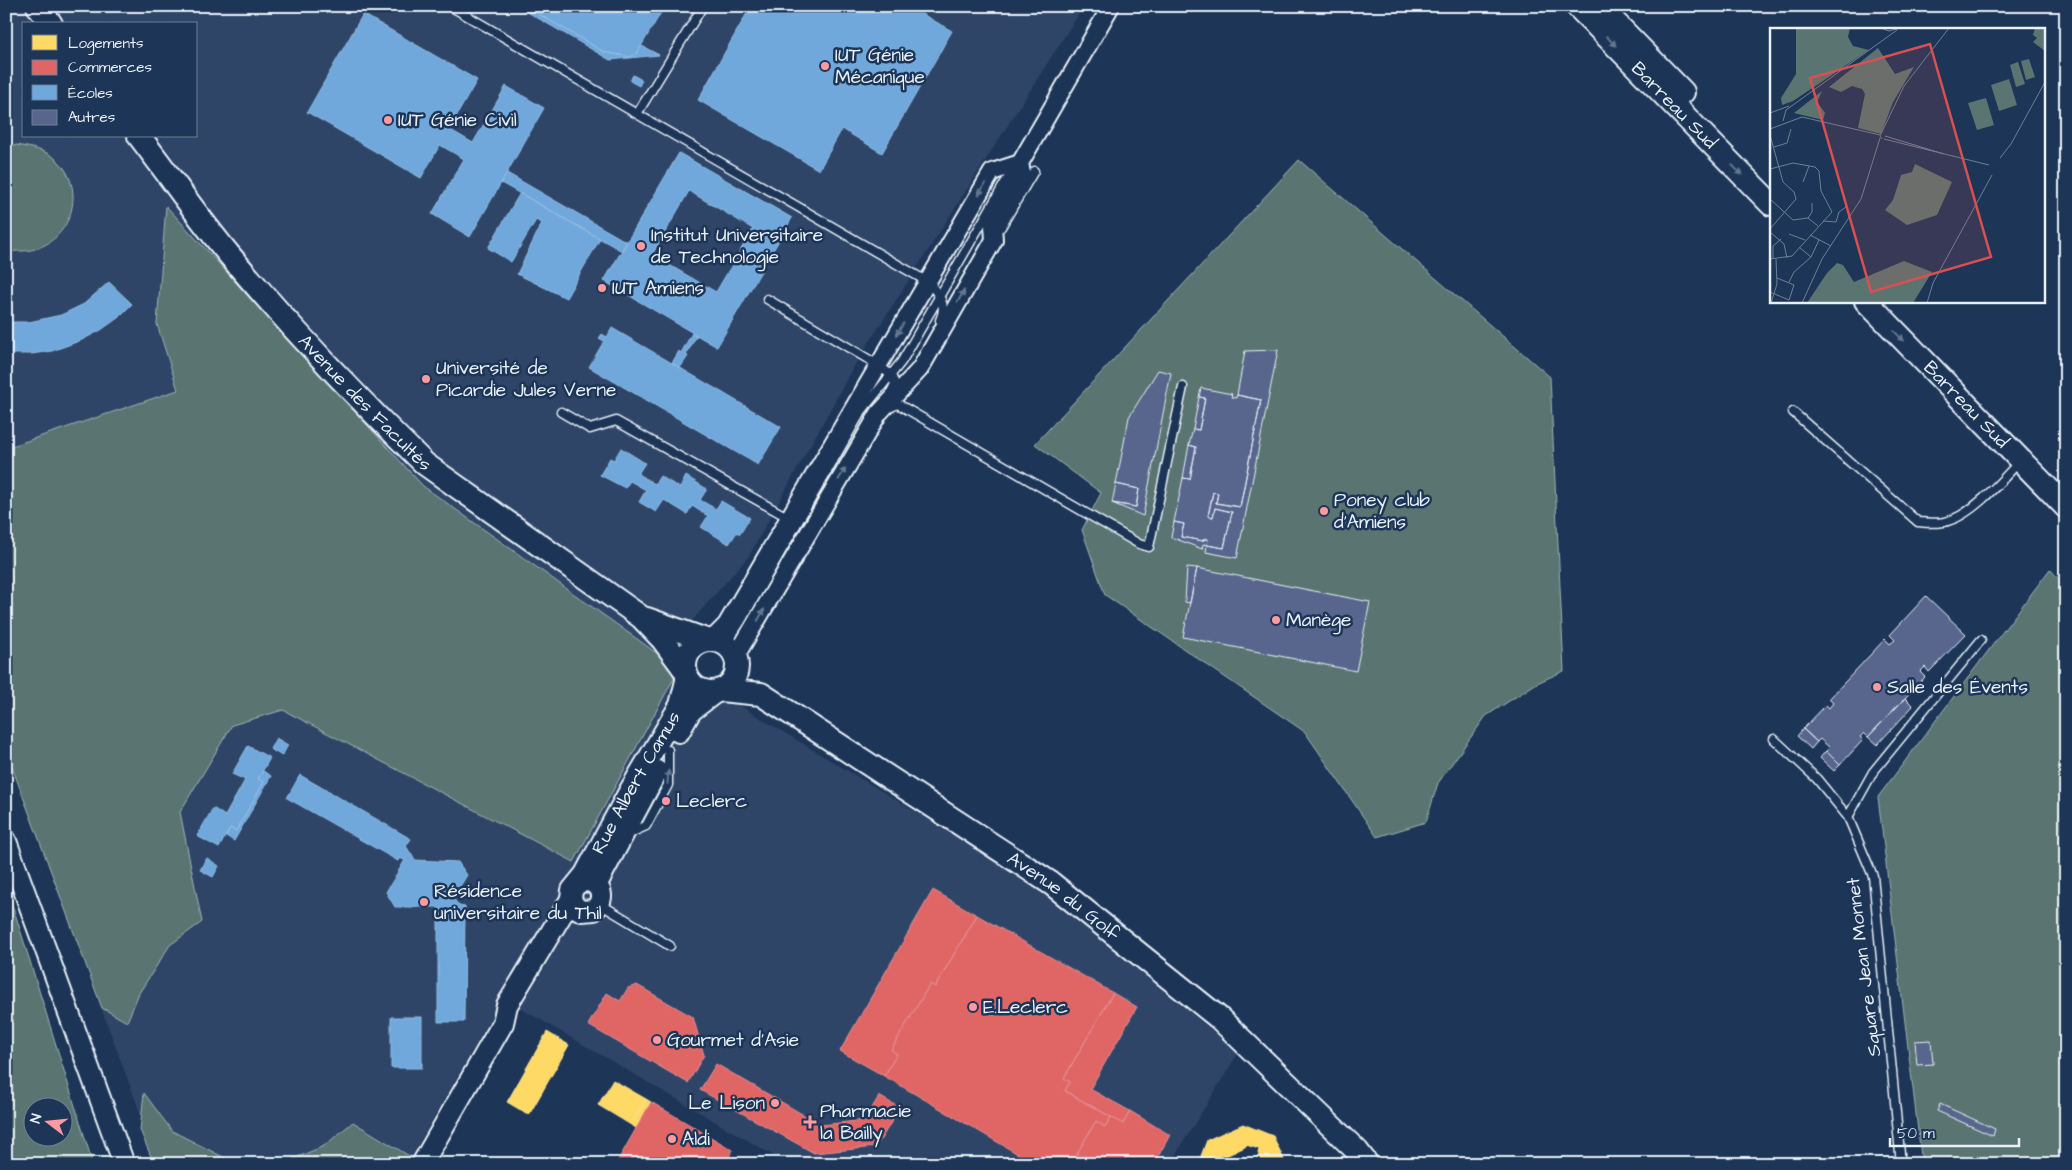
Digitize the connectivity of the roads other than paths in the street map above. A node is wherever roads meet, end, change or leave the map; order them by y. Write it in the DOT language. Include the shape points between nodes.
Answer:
graph roads {
  1 [pos="38,6"];
  2 [pos="450,6"];
  3 [pos="703,6"];
  4 [pos="1111,6"];
  5 [pos="1576,6"];
  6 [pos="1599,6"];
  7 [pos="50,22"];
  8 [pos="637,114"];
  9 [pos="141,138"];
  10 [pos="1027,167"];
  11 [pos="1770,181"];
  12 [pos="1770,203"];
  13 [pos="928,282"];
  14 [pos="940,296"];
  15 [pos="767,299"];
  16 [pos="1867,302"];
  17 [pos="1888,302"];
  18 [pos="925,360"];
  19 [pos="885,370"];
  20 [pos="1183,387"];
  21 [pos="562,412"];
  22 [pos="1793,412"];
  23 [pos="879,413"];
  24 [pos="2020,461"];
  25 [pos="2066,488"];
  26 [pos="2066,507"];
  27 [pos="789,518"];
  28 [pos="641,617"];
  29 [pos="1981,640"];
  30 [pos="723,649"];
  31 [pos="686,673"];
  32 [pos="718,691"];
  33 [pos="760,694"];
  34 [pos="1774,739"];
  35 [pos="1848,817"];
  36 [pos="6,841"];
  37 [pos="587,897"];
  38 [pos="670,946"];
  39 [pos="124,1164"];
  40 [pos="422,1164"];
  41 [pos="1367,1164"];
  42 [pos="1902,1164"];
  1 -- 7 [label="main road"];
  2 -- 8 [label="lane"];
  3 -- 8 [label="lane"];
  4 -- 10 [label="street"];
  5 -- 12 [label="main road, Barreau Sud, one-way"];
  6 -- 11 [label="main road, Barreau Sud"];
  8 -- 13 [label="lane"];
  9 -- 28 [label="main road, Avenue des Facultés" via="255,285 307,344 425,464"];
  10 -- 13 [label="street, one-way" via="992,172"];
  10 -- 14 [label="lane" via="1006,181"];
  18 -- 10 [label="street, one-way" via="994,240 993,225"];
  13 -- 14 [label="lane"];
  13 -- 19 [label="street, one-way"];
  14 -- 18 [label="lane" via="944,312 926,347"];
  14 -- 19 [label="lane" via="902,361"];
  15 -- 19 [label="lane"];
  16 -- 24 [label="main road, Barreau Sud, one-way"];
  17 -- 25 [label="main road, Barreau Sud"];
  18 -- 23 [label="street"];
  19 -- 23 [label="lane" via="896,384"];
  19 -- 27 [label="street"];
  19 -- 30 [label="lane"];
  20 -- 23 [label="lane" via="1149,547 898,404"];
  21 -- 27 [label="lane" via="590,429 616,421"];
  22 -- 24 [label="lane" via="1918,522 1949,521 1976,506"];
  30 -- 23 [label="street, one-way"];
  24 -- 26 [label="main road, Barreau Sud"];
  27 -- 30 [label="street" via="726,624"];
  28 -- 30 [label="main road, Avenue des Facultés"];
  28 -- 31 [label="main road, Avenue des Facultés" via="663,640"];
  29 -- 35 [label="lane" via="1873,772"];
  30 -- 31 [label="main road" via="697,644 686,660"];
  30 -- 32 [label="main road" via="733,680"];
  30 -- 33 [label="main road"];
  31 -- 32 [label="main road" via="691,682 702,690"];
  31 -- 37 [label="street, Rue Albert Camus" via="680,705 585,874"];
  32 -- 33 [label="main road, Avenue du Golf"];
  37 -- 32 [label="street, Rue Albert Camus, one-way" via="691,712"];
  33 -- 41 [label="main road, Avenue du Golf" via="1052,884 1219,1018"];
  34 -- 35 [label="lane, Square Jean Monnet" via="1818,779"];
  35 -- 42 [label="lane, Square Jean Monnet" via="1873,876"];
  36 -- 39 [label="street"];
  37 -- 38 [label="lane"];
  37 -- 40 [label="street, Rue Albert Camus" via="524,1003 503,1023"];
}
